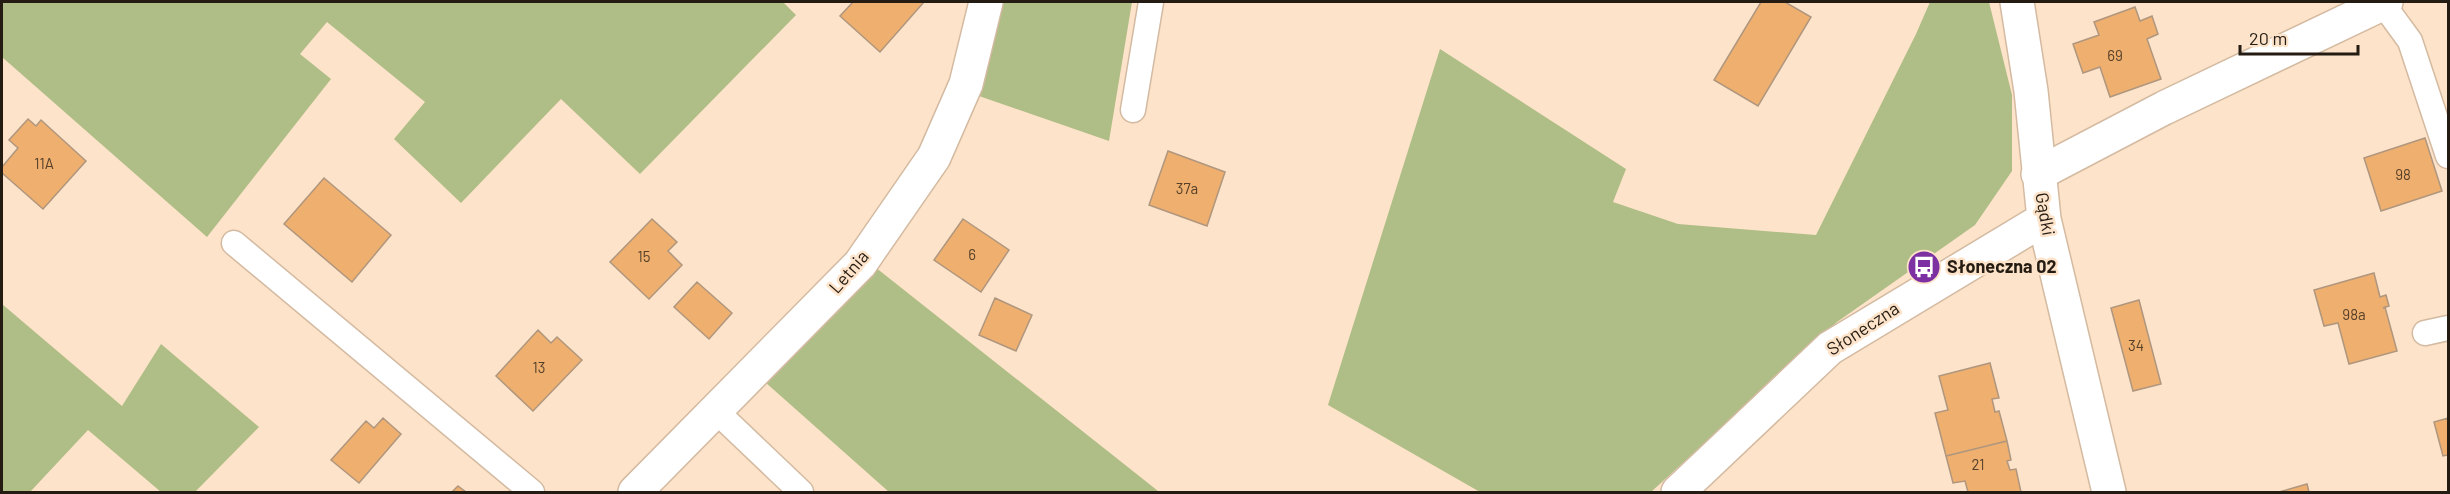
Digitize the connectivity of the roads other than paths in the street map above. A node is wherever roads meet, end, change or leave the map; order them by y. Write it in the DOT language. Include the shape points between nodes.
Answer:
graph roads {
  1 [pos="986,2"];
  2 [pos="1151,2"];
  3 [pos="2017,2"];
  4 [pos="2384,2"];
  5 [pos="1134,110"];
  6 [pos="2448,156"];
  7 [pos="2038,174"];
  8 [pos="2044,219"];
  9 [pos="234,243"];
  10 [pos="2448,328"];
  11 [pos="2424,333"];
  12 [pos="716,411"];
  13 [pos="531,492"];
  14 [pos="635,492"];
  15 [pos="801,492"];
  16 [pos="1678,492"];
  17 [pos="2109,492"];
  1 -- 12 [label="street, Letnia" via="966,84 934,157 860,264"];
  2 -- 5 [label="lane"];
  3 -- 7 [label="street, Gądki" via="2031,91"];
  4 -- 6 [label="lane" via="2410,41"];
  4 -- 7 [label="street" via="2164,108"];
  7 -- 8 [label="street, Gądki"];
  8 -- 16 [label="street, Słoneczna" via="1830,348"];
  8 -- 17 [label="street, Gądki"];
  9 -- 13 [label="lane"];
  10 -- 11 [label="lane"];
  12 -- 14 [label="street, Letnia"];
  12 -- 15 [label="lane"];
}
